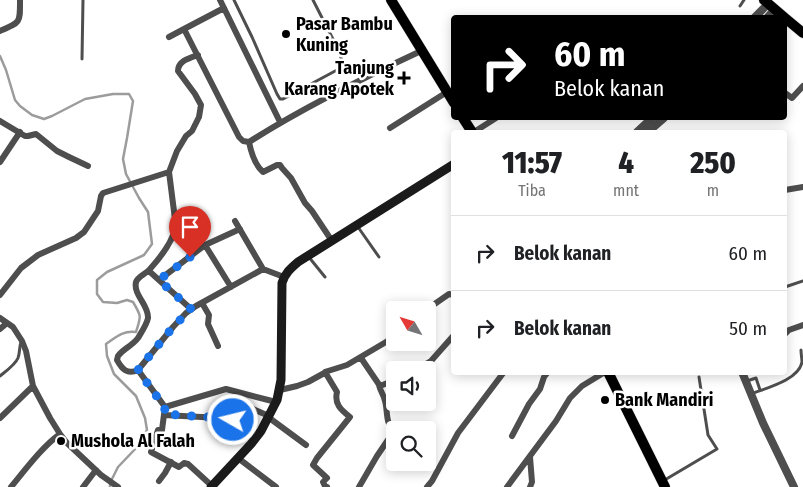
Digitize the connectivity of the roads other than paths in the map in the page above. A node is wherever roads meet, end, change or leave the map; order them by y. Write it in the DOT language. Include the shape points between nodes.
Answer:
graph roads {
  1 [pos="20,0"];
  2 [pos="83,0"];
  3 [pos="220,0"];
  4 [pos="234,0"];
  5 [pos="313,0"];
  6 [pos="392,0"];
  7 [pos="744,0"];
  8 [pos="769,4"];
  9 [pos="740,6"];
  10 [pos="224,8"];
  11 [pos="757,15"];
  12 [pos="782,15"];
  13 [pos="787,19"];
  14 [pos="184,29"];
  15 [pos="802,29"];
  16 [pos="0,31"];
  17 [pos="169,37"];
  18 [pos="421,51"];
  19 [pos="198,54"];
  20 [pos="82,59"];
  21 [pos="803,86"];
  22 [pos="447,92"];
  23 [pos="787,94"];
  24 [pos="451,98"];
  25 [pos="493,120"];
  26 [pos="650,120"];
  27 [pos="662,120"];
  28 [pos="0,121"];
  29 [pos="280,122"];
  30 [pos="390,128"];
  31 [pos="476,130"];
  32 [pos="639,130"];
  33 [pos="650,130"];
  34 [pos="20,132"];
  35 [pos="249,142"];
  36 [pos="0,162"];
  37 [pos="88,166"];
  38 [pos="451,166"];
  39 [pos="169,172"];
  40 [pos="803,187"];
  41 [pos="787,190"];
  42 [pos="235,221"];
  43 [pos="356,225"];
  44 [pos="240,229"];
  45 [pos="332,241"];
  46 [pos="205,245"];
  47 [pos="308,256"];
  48 [pos="379,257"];
  49 [pos="263,269"];
  50 [pos="148,271"];
  51 [pos="284,277"];
  52 [pos="325,277"];
  53 [pos="159,280"];
  54 [pos="803,281"];
  55 [pos="232,286"];
  56 [pos="787,286"];
  57 [pos="451,294"];
  58 [pos="0,295"];
  59 [pos="202,303"];
  60 [pos="436,303"];
  61 [pos="191,309"];
  62 [pos="0,318"];
  63 [pos="7,323"];
  64 [pos="803,325"];
  65 [pos="0,330"];
  66 [pos="787,332"];
  67 [pos="451,338"];
  68 [pos="22,341"];
  69 [pos="386,342"];
  70 [pos="218,346"];
  71 [pos="801,350"];
  72 [pos="361,358"];
  73 [pos="431,361"];
  74 [pos="138,370"];
  75 [pos="325,372"];
  76 [pos="502,375"];
  77 [pos="546,375"];
  78 [pos="601,375"];
  79 [pos="608,375"];
  80 [pos="743,375"];
  81 [pos="0,376"];
  82 [pos="699,377"];
  83 [pos="746,381"];
  84 [pos="386,384"];
  85 [pos="33,386"];
  86 [pos="379,386"];
  87 [pos="280,390"];
  88 [pos="760,390"];
  89 [pos="751,394"];
  90 [pos="276,402"];
  91 [pos="165,411"];
  92 [pos="269,417"];
  93 [pos="0,418"];
  94 [pos="60,434"];
  95 [pos="512,436"];
  96 [pos="306,446"];
  97 [pos="530,457"];
  98 [pos="238,458"];
  99 [pos="171,462"];
  100 [pos="98,473"];
  101 [pos="159,481"];
  102 [pos="664,484"];
  103 [pos="117,486"];
  104 [pos="11,487"];
  105 [pos="83,487"];
  106 [pos="211,487"];
  107 [pos="276,487"];
  108 [pos="327,487"];
  109 [pos="359,487"];
  110 [pos="427,487"];
  111 [pos="507,487"];
  112 [pos="530,487"];
  113 [pos="794,487"];
  1 -- 16 [label="street" via="18,22"];
  2 -- 20 [label="lane"];
  3 -- 10 [label="street"];
  4 -- 5 [label="lane" via="277,94 283,99 337,70 342,61"];
  6 -- 18 [label="main road"];
  7 -- 9 [label="lane"];
  8 -- 11 [label="street"];
  8 -- 12 [label="main road"];
  10 -- 14 [label="street"];
  10 -- 29 [label="street"];
  13 -- 15 [label="main road"];
  14 -- 17 [label="street"];
  14 -- 19 [label="street"];
  18 -- 22 [label="main road"];
  18 -- 29 [label="street"];
  19 -- 35 [label="street" via="239,137"];
  19 -- 39 [label="street" via="181,62 178,67 201,105 199,117 177,151"];
  21 -- 23 [label="street" via="792,98"];
  22 -- 24 [label="main road"];
  22 -- 30 [label="street"];
  25 -- 31 [label="street"];
  26 -- 32 [label="street"];
  27 -- 33 [label="street"];
  28 -- 34 [label="street"];
  29 -- 35 [label="street"];
  34 -- 36 [label="street"];
  34 -- 37 [label="street" via="28,136 36,134 63,154"];
  35 -- 45 [label="street" via="263,172 277,165 286,171"];
  38 -- 43 [label="main road"];
  39 -- 50 [label="street" via="176,227 174,235"];
  39 -- 58 [label="street" via="103,194 98,211 84,232 38,255 20,268"];
  40 -- 41 [label="street"];
  42 -- 44 [label="street"];
  43 -- 45 [label="main road"];
  43 -- 48 [label="lane"];
  44 -- 46 [label="street"];
  44 -- 49 [label="street"];
  45 -- 47 [label="main road"];
  46 -- 53 [label="street"];
  46 -- 55 [label="street"];
  47 -- 51 [label="main road"];
  47 -- 52 [label="lane"];
  49 -- 51 [label="street"];
  49 -- 55 [label="street"];
  50 -- 53 [label="street"];
  50 -- 74 [label="street" via="136,283 148,319 137,339 120,353 117,360 125,371"];
  51 -- 87 [label="main road"];
  53 -- 61 [label="street"];
  54 -- 56 [label="lane"];
  55 -- 59 [label="street"];
  57 -- 60 [label="street"];
  59 -- 61 [label="street"];
  59 -- 70 [label="street"];
  61 -- 74 [label="street"];
  62 -- 63 [label="street"];
  63 -- 65 [label="street"];
  63 -- 68 [label="street"];
  64 -- 66 [label="street"];
  67 -- 73 [label="street"];
  68 -- 81 [label="lane" via="17,361"];
  68 -- 85 [label="street"];
  69 -- 72 [label="street"];
  71 -- 88 [label="lane" via="802,362 790,378"];
  72 -- 75 [label="street"];
  72 -- 86 [label="street"];
  74 -- 91 [label="street"];
  75 -- 87 [label="street" via="308,382"];
  75 -- 108 [label="street" via="337,392 337,403 350,417 313,465 327,478 323,482"];
  76 -- 110 [label="street" via="458,432"];
  77 -- 95 [label="street"];
  78 -- 97 [label="street" via="575,392"];
  79 -- 102 [label="main road"];
  80 -- 83 [label="street"];
  82 -- 102 [label="lane" via="708,435 717,449"];
  83 -- 88 [label="lane" via="756,378"];
  83 -- 89 [label="street"];
  84 -- 86 [label="street"];
  85 -- 93 [label="street"];
  85 -- 94 [label="street"];
  86 -- 109 [label="street" via="388,422 394,431"];
  87 -- 90 [label="main road"];
  88 -- 89 [label="lane"];
  89 -- 113 [label="street"];
  90 -- 91 [label="street" via="226,389"];
  90 -- 92 [label="main road"];
  91 -- 92 [label="street" via="233,420 236,406 246,406"];
  91 -- 99 [label="street" via="162,430 158,430 151,452"];
  92 -- 96 [label="street"];
  92 -- 98 [label="main road"];
  94 -- 100 [label="street"];
  94 -- 104 [label="street"];
  97 -- 111 [label="street"];
  97 -- 112 [label="street"];
  98 -- 106 [label="main road"];
  98 -- 107 [label="street"];
  99 -- 101 [label="street"];
  99 -- 106 [label="street" via="179,467 188,464"];
  100 -- 103 [label="street"];
  100 -- 105 [label="street"];
}
